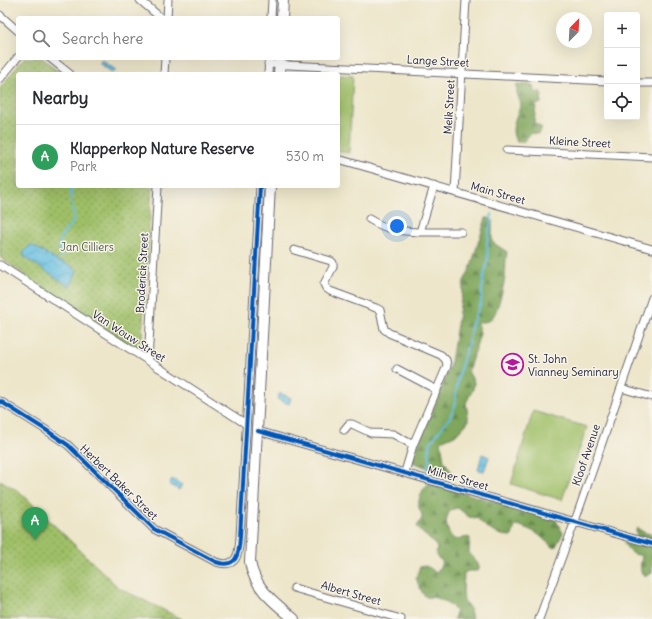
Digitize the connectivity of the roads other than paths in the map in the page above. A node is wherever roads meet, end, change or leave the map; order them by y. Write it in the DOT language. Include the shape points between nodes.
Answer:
graph roads {
  1 [pos="140,0"];
  2 [pos="168,0"];
  3 [pos="272,0"];
  4 [pos="283,0"];
  5 [pos="466,0"];
  6 [pos="0,15"];
  7 [pos="159,16"];
  8 [pos="167,16"];
  9 [pos="271,16"];
  10 [pos="282,16"];
  11 [pos="16,29"];
  12 [pos="16,59"];
  13 [pos="52,60"];
  14 [pos="165,60"];
  15 [pos="268,61"];
  16 [pos="279,65"];
  17 [pos="68,72"];
  18 [pos="164,72"];
  19 [pos="268,72"];
  20 [pos="462,74"];
  21 [pos="0,79"];
  22 [pos="604,81"];
  23 [pos="640,83"];
  24 [pos="652,84"];
  25 [pos="507,150"];
  26 [pos="652,157"];
  27 [pos="340,160"];
  28 [pos="434,186"];
  29 [pos="158,188"];
  30 [pos="260,188"];
  31 [pos="270,188"];
  32 [pos="455,192"];
  33 [pos="369,219"];
  34 [pos="420,232"];
  35 [pos="461,232"];
  36 [pos="652,249"];
  37 [pos="294,250"];
  38 [pos="0,265"];
  39 [pos="652,298"];
  40 [pos="148,361"];
  41 [pos="397,369"];
  42 [pos="621,388"];
  43 [pos="437,390"];
  44 [pos="248,394"];
  45 [pos="260,394"];
  46 [pos="652,397"];
  47 [pos="0,401"];
  48 [pos="246,424"];
  49 [pos="344,430"];
  50 [pos="258,431"];
  51 [pos="413,445"];
  52 [pos="405,472"];
  53 [pos="575,521"];
  54 [pos="652,544"];
  55 [pos="294,588"];
  56 [pos="294,619"];
  57 [pos="401,619"];
  58 [pos="539,619"];
  1 -- 7 [label="street"];
  2 -- 8 [label="street"];
  3 -- 9 [label="street"];
  4 -- 10 [label="main road"];
  5 -- 20 [label="street, Melk Street"];
  6 -- 11 [label="street"];
  12 -- 21 [label="street"];
  13 -- 17 [label="street"];
  14 -- 18 [label="street"];
  15 -- 16 [label="street, Lange Street"];
  15 -- 19 [label="street"];
  16 -- 20 [label="street, Lange Street"];
  20 -- 22 [label="street, Lange Street"];
  20 -- 32 [label="street, Melk Street"];
  23 -- 24 [label="street"];
  25 -- 26 [label="street, Kleine Street"];
  27 -- 28 [label="street, Main Street"];
  28 -- 32 [label="street, Main Street"];
  28 -- 34 [label="street"];
  29 -- 40 [label="street, Broderick Street"];
  30 -- 44 [label="street"];
  31 -- 45 [label="main road"];
  32 -- 36 [label="street, Main Street"];
  33 -- 34 [label="street" via="382,227 396,231"];
  34 -- 35 [label="street"];
  37 -- 43 [label="street" via="331,261 333,267 324,284 330,291 380,310 384,329 389,333 441,355 447,366"];
  38 -- 40 [label="street, Van Wouw Street"];
  39 -- 42 [label="street, Kloof Avenue"];
  40 -- 48 [label="street, Van Wouw Street"];
  41 -- 43 [label="street"];
  42 -- 46 [label="street"];
  42 -- 53 [label="street, Kloof Avenue"];
  43 -- 51 [label="street"];
  44 -- 45 [label="street"];
  44 -- 48 [label="street"];
  45 -- 50 [label="main road"];
  47 -- 48 [label="street, Herbert Baker Street" via="68,445 154,529 216,562 226,564 237,558 239,550"];
  49 -- 51 [label="street" via="352,424 376,434 393,434"];
  50 -- 52 [label="street, Milner Street"];
  50 -- 56 [label="main road" via="250,546 252,574 266,595"];
  51 -- 52 [label="street"];
  52 -- 53 [label="street, Milner Street"];
  53 -- 54 [label="street, Milner Street"];
  53 -- 58 [label="street, Kloof Avenue"];
  55 -- 57 [label="street, Albert Street"];
}
